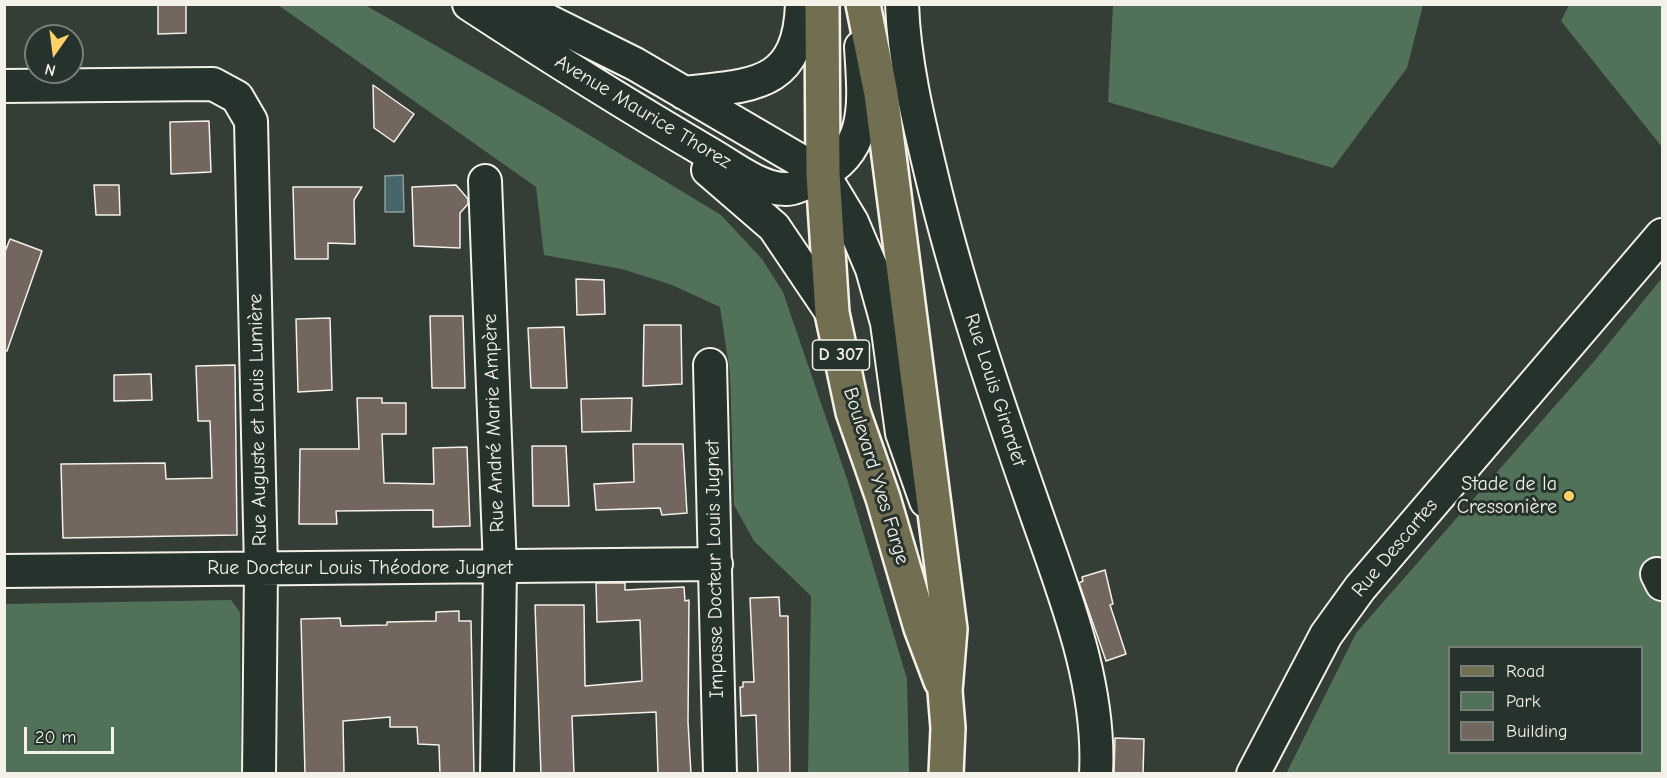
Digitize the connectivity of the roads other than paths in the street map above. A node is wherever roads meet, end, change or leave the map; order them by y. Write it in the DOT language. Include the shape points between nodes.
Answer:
graph roads {
  1 [pos="469,4"];
  2 [pos="514,4"];
  3 [pos="802,4"];
  4 [pos="822,4"];
  5 [pos="861,4"];
  6 [pos="902,4"];
  7 [pos="4,86"];
  8 [pos="602,91"];
  9 [pos="684,93"];
  10 [pos="823,174"];
  11 [pos="485,181"];
  12 [pos="1662,235"];
  13 [pos="832,314"];
  14 [pos="710,365"];
  15 [pos="934,524"];
  16 [pos="716,564"];
  17 [pos="500,568"];
  18 [pos="261,569"];
  19 [pos="4,571"];
  20 [pos="945,691"];
  21 [pos="259,774"];
  22 [pos="497,774"];
  23 [pos="720,774"];
  24 [pos="946,774"];
  25 [pos="1096,774"];
  26 [pos="1253,774"];
  1 -- 8 [label="street, Avenue Maurice Thorez"];
  2 -- 9 [label="street, Avenue Maurice Thorez" via="597,44"];
  3 -- 9 [label="street" via="798,40 790,58 776,72 754,85"];
  4 -- 10 [label="main road, Boulevard Yves Farge / D 307"];
  5 -- 10 [label="street, Avenue Maurice Thorez" via="864,105 859,129 845,158"];
  5 -- 15 [label="main road, Boulevard Yves Farge / D 307" via="881,94"];
  6 -- 25 [label="street, Rue Louis Girardet" via="903,39 947,241 1090,687"];
  7 -- 18 [label="street, Rue Auguste et Louis Lumière" via="213,84 237,97 251,121"];
  8 -- 10 [label="street, Avenue Maurice Thorez" via="764,184 788,189"];
  8 -- 13 [label="street" via="723,180 774,227"];
  9 -- 10 [label="street, Avenue Maurice Thorez"];
  10 -- 13 [label="main road, Boulevard Yves Farge / D 307"];
  10 -- 15 [label="street, Avenue Maurice Thorez" via="852,222 872,269 887,323 902,433"];
  11 -- 17 [label="street, Rue André Marie Ampère"];
  12 -- 26 [label="street, Rue Descartes" via="1360,588 1326,635"];
  13 -- 20 [label="main road, Boulevard Yves Farge / D 307" via="853,412 921,628"];
  14 -- 16 [label="street, Impasse Docteur Louis Jugnet"];
  15 -- 20 [label="main road, Boulevard Yves Farge / D 307" via="950,628"];
  16 -- 17 [label="street, Rue Docteur Louis Théodore Jugnet"];
  16 -- 23 [label="street, Impasse Docteur Louis Jugnet"];
  17 -- 18 [label="street, Rue Docteur Louis Théodore Jugnet"];
  17 -- 22 [label="street, Rue André Marie Ampère"];
  18 -- 19 [label="street, Rue Docteur Louis Théodore Jugnet"];
  18 -- 21 [label="street, Rue Auguste et Louis Lumière"];
  20 -- 24 [label="main road, Boulevard Yves Farge / D 307"];
}
